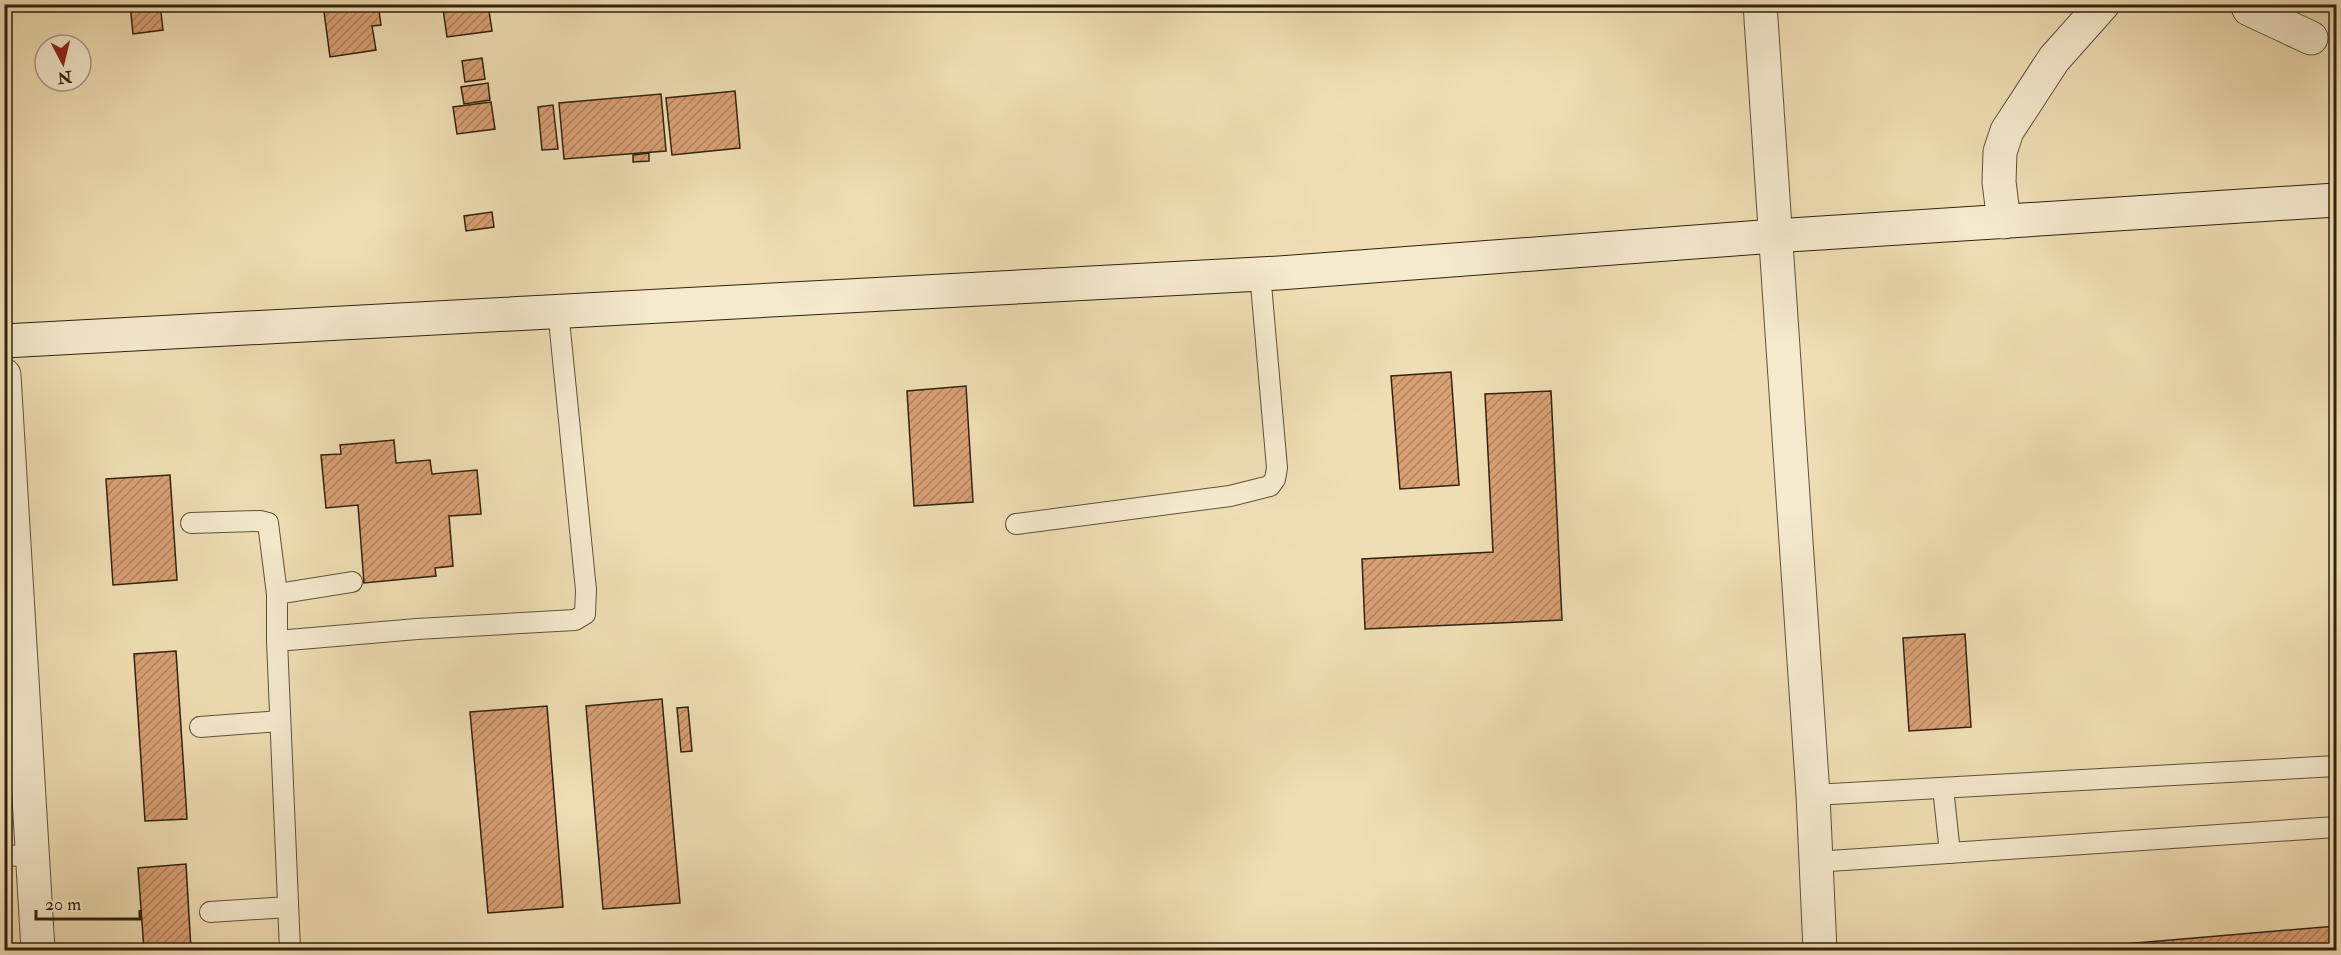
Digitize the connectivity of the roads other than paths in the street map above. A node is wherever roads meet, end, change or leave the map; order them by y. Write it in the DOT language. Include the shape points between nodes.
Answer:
graph roads {
  1 [pos="1760,4"];
  2 [pos="2103,4"];
  3 [pos="2247,4"];
  4 [pos="2311,38"];
  5 [pos="2337,200"];
  6 [pos="2004,222"];
  7 [pos="1774,236"];
  8 [pos="1260,273"];
  9 [pos="558,310"];
  10 [pos="4,341"];
  11 [pos="4,375"];
  12 [pos="191,523"];
  13 [pos="1016,525"];
  14 [pos="352,582"];
  15 [pos="277,594"];
  16 [pos="277,640"];
  17 [pos="280,721"];
  18 [pos="200,727"];
  19 [pos="2337,766"];
  20 [pos="1943,788"];
  21 [pos="1813,795"];
  22 [pos="2337,827"];
  23 [pos="1950,853"];
  24 [pos="19,855"];
  25 [pos="1815,862"];
  26 [pos="288,907"];
  27 [pos="210,912"];
  28 [pos="38,951"];
  29 [pos="290,951"];
  30 [pos="1820,951"];
  1 -- 7 [label="street"];
  2 -- 6 [label="street" via="2054,58 2007,130 2000,152 1999,182"];
  3 -- 4 [label="street" via="2249,9"];
  5 -- 6 [label="street"];
  6 -- 7 [label="street"];
  7 -- 8 [label="street"];
  7 -- 21 [label="street"];
  8 -- 9 [label="street"];
  8 -- 13 [label="lane" via="1277,468 1270,486 1230,496"];
  9 -- 10 [label="street"];
  9 -- 16 [label="lane" via="586,590 585,614 574,620"];
  11 -- 24 [label="street"];
  12 -- 15 [label="lane" via="268,523"];
  14 -- 15 [label="lane"];
  15 -- 16 [label="lane"];
  16 -- 17 [label="lane"];
  17 -- 18 [label="lane"];
  17 -- 26 [label="lane"];
  19 -- 20 [label="lane"];
  20 -- 21 [label="lane"];
  20 -- 23 [label="lane"];
  21 -- 25 [label="street"];
  22 -- 23 [label="lane"];
  23 -- 25 [label="lane"];
  24 -- 28 [label="street"];
  25 -- 30 [label="street"];
  26 -- 27 [label="lane"];
  26 -- 29 [label="lane"];
}
